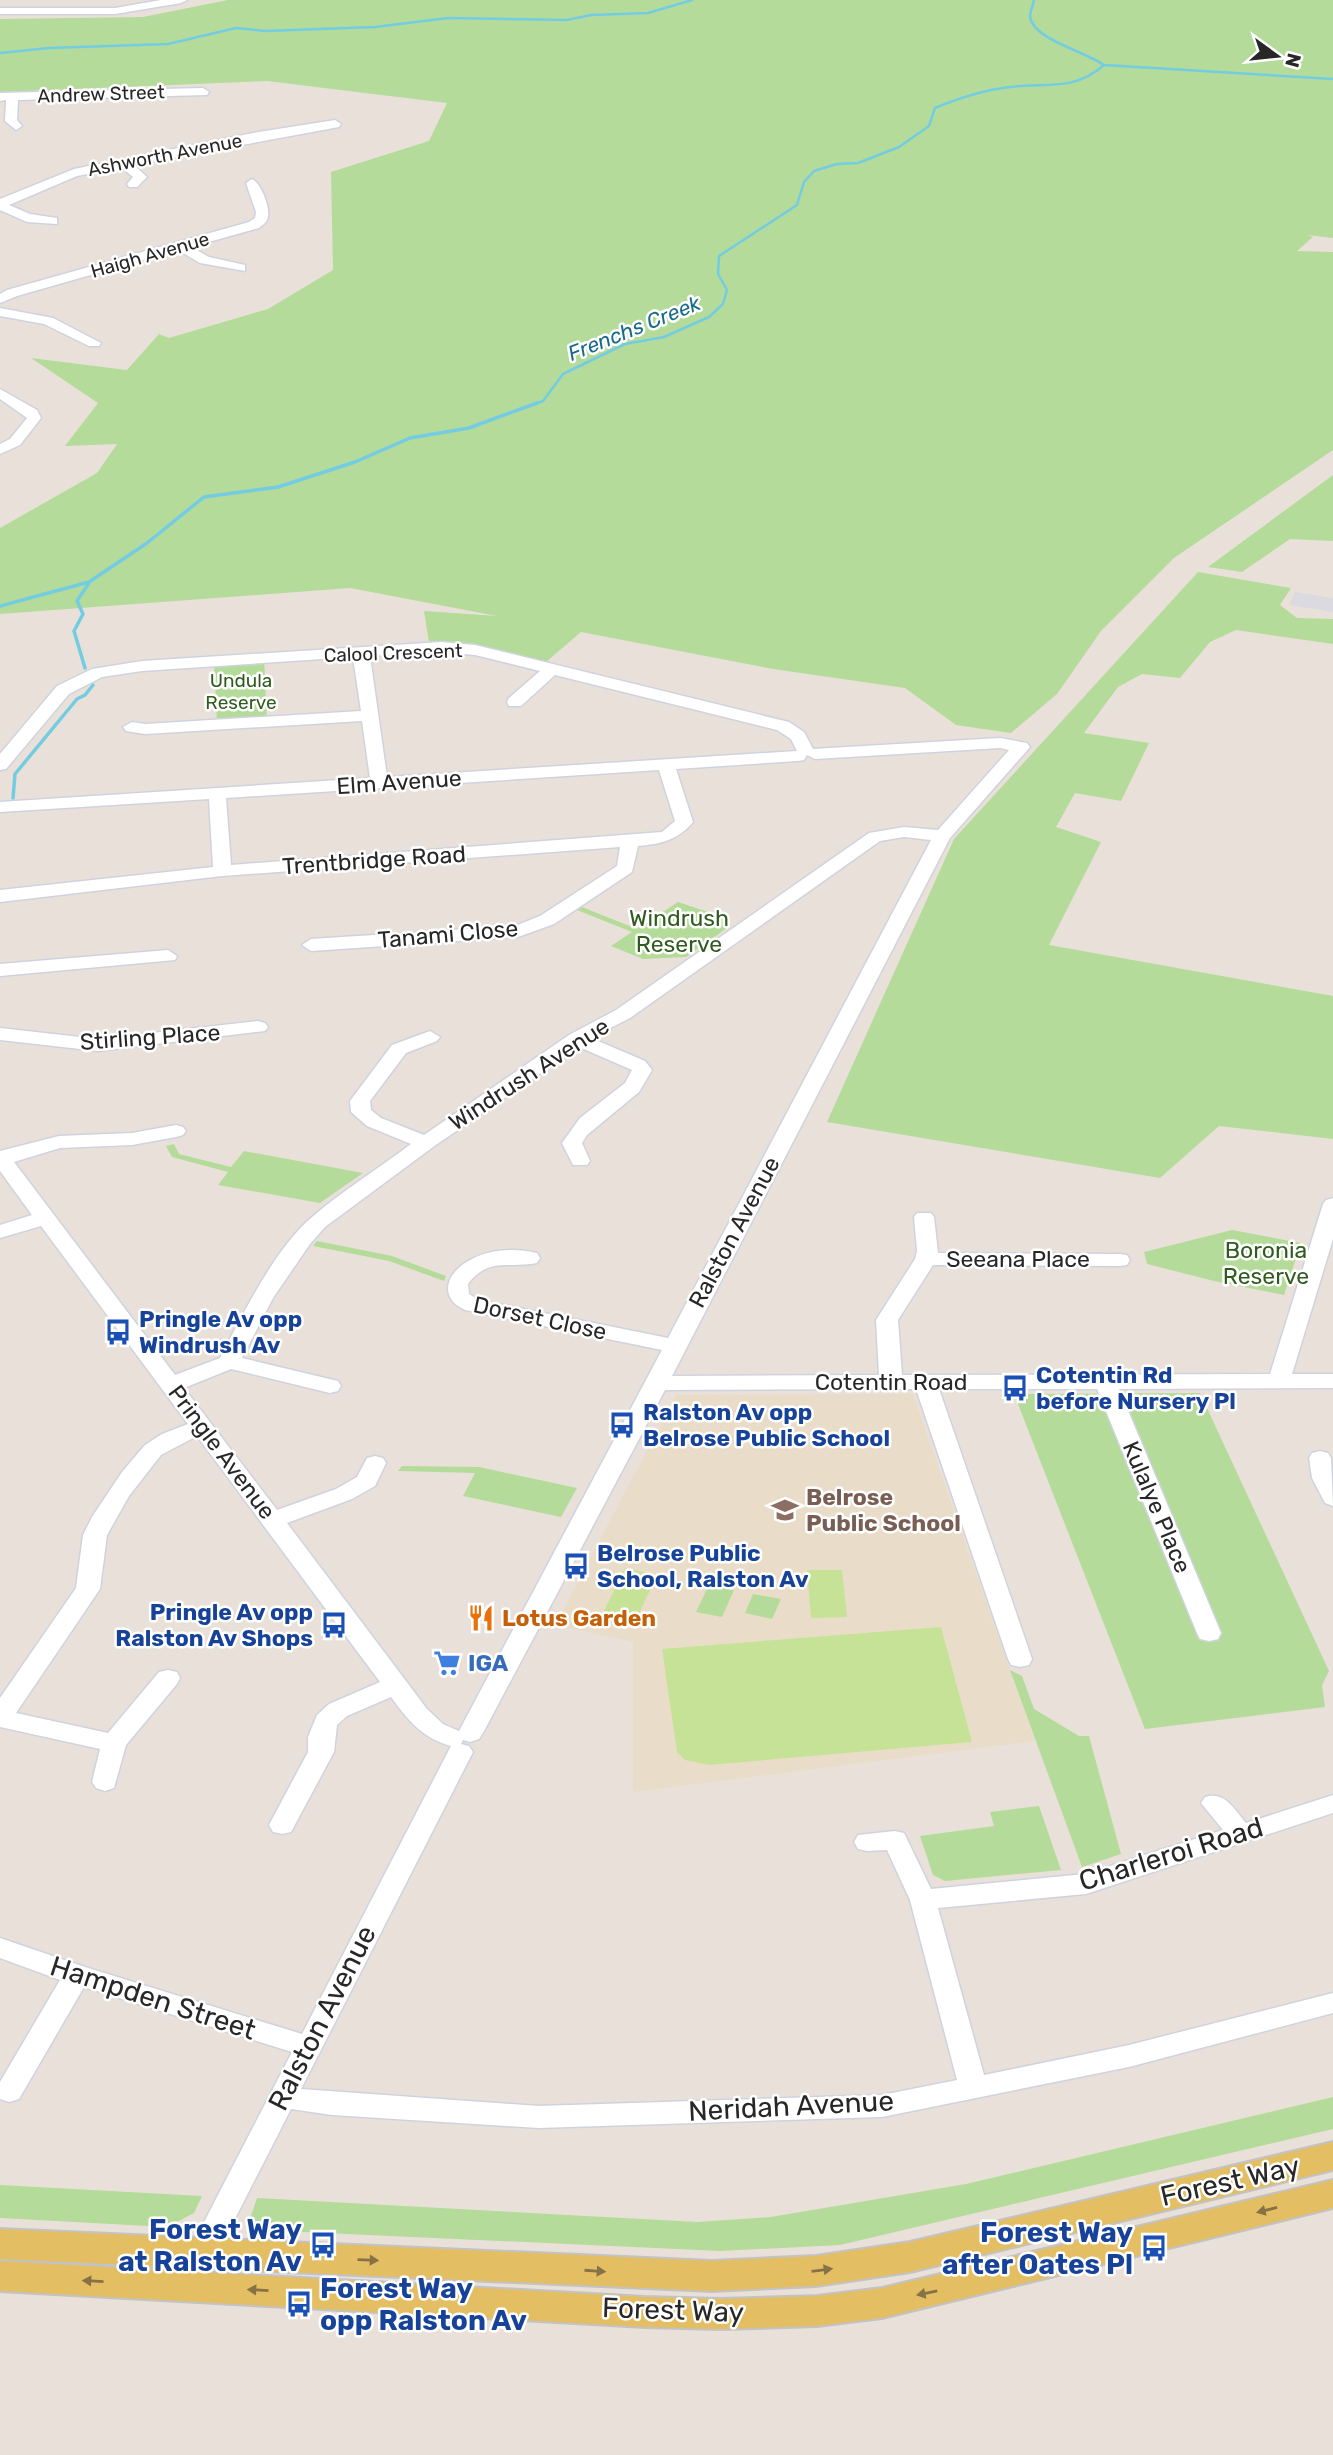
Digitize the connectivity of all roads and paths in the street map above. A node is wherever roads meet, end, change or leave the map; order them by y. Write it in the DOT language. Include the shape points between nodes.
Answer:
graph roads {
  1 [pos="181,0"];
  2 [pos="138,4"];
  3 [pos="0,11"];
  4 [pos="144,92"];
  5 [pos="203,92"];
  6 [pos="6,97"];
  7 [pos="126,110"];
  8 [pos="335,124"];
  9 [pos="16,126"];
  10 [pos="124,163"];
  11 [pos="252,183"];
  12 [pos="133,184"];
  13 [pos="0,205"];
  14 [pos="52,221"];
  15 [pos="180,246"];
  16 [pos="240,268"];
  17 [pos="0,299"];
  18 [pos="0,312"];
  19 [pos="94,343"];
  20 [pos="0,393"];
  21 [pos="0,450"];
  22 [pos="361,653"];
  23 [pos="552,669"];
  24 [pos="515,702"];
  25 [pos="370,715"];
  26 [pos="132,727"];
  27 [pos="1021,747"];
  28 [pos="806,753"];
  29 [pos="0,765"];
  30 [pos="666,765"];
  31 [pos="379,783"];
  32 [pos="217,794"];
  33 [pos="0,807"];
  34 [pos="942,836"];
  35 [pos="630,842"];
  36 [pos="222,871"];
  37 [pos="0,896"];
  38 [pos="311,945"];
  39 [pos="168,956"];
  40 [pos="0,970"];
  41 [pos="258,1027"];
  42 [pos="0,1034"];
  43 [pos="430,1037"];
  44 [pos="576,1039"];
  45 [pos="176,1131"];
  46 [pos="426,1143"];
  47 [pos="1,1158"];
  48 [pos="580,1161"];
  49 [pos="1333,1204"];
  50 [pos="46,1217"];
  51 [pos="924,1217"];
  52 [pos="0,1232"];
  53 [pos="529,1258"];
  54 [pos="926,1259"];
  55 [pos="1119,1260"];
  56 [pos="675,1346"];
  57 [pos="229,1362"];
  58 [pos="1279,1381"];
  59 [pos="1333,1381"];
  60 [pos="891,1382"];
  61 [pos="925,1382"];
  62 [pos="1105,1382"];
  63 [pos="658,1383"];
  64 [pos="171,1385"];
  65 [pos="330,1386"];
  66 [pos="202,1427"];
  67 [pos="1320,1458"];
  68 [pos="375,1463"];
  69 [pos="1333,1498"];
  70 [pos="273,1520"];
  71 [pos="1209,1633"];
  72 [pos="1020,1659"];
  73 [pos="168,1678"];
  74 [pos="397,1685"];
  75 [pos="0,1717"];
  76 [pos="460,1741"];
  77 [pos="114,1743"];
  78 [pos="105,1782"];
  79 [pos="1214,1803"];
  80 [pos="1333,1804"];
  81 [pos="282,1825"];
  82 [pos="1240,1832"];
  83 [pos="867,1842"];
  84 [pos="923,1900"];
  85 [pos="0,1948"];
  86 [pos="77,1975"];
  87 [pos="1333,2003"];
  88 [pos="307,2046"];
  89 [pos="973,2087"];
  90 [pos="9,2091"];
  91 [pos="281,2097"];
  92 [pos="1333,2156"];
  93 [pos="1333,2194"];
  94 [pos="0,2244"];
  95 [pos="202,2253"];
  96 [pos="0,2276"];
  97 [pos="186,2286"];
  1 -- 2 [label="street"];
  2 -- 3 [label="street" via="93,12"];
  4 -- 5 [label="street, Andrew Street"];
  4 -- 6 [label="street, Andrew Street"];
  4 -- 7 [label="street" via="123,103"];
  6 -- 9 [label="street"];
  8 -- 10 [label="street, Ashworth Avenue"];
  10 -- 12 [label="street" via="141,177"];
  10 -- 13 [label="street, Ashworth Avenue" via="74,173"];
  11 -- 15 [label="street, Haigh Avenue" via="261,220"];
  13 -- 14 [label="street" via="27,218"];
  15 -- 16 [label="street" via="205,260"];
  15 -- 17 [label="street, Haigh Avenue"];
  18 -- 19 [label="street" via="48,321"];
  20 -- 21 [label="street" via="32,412 34,418 15,442"];
  22 -- 23 [label="street, Calool Crescent" via="441,647 475,650"];
  22 -- 25 [label="street"];
  22 -- 29 [label="street, Calool Crescent" via="142,666 98,673 64,690"];
  23 -- 24 [label="street"];
  23 -- 28 [label="street, Calool Crescent" via="783,726 798,736"];
  25 -- 26 [label="street"];
  25 -- 31 [label="street"];
  27 -- 28 [label="street, Elm Avenue" via="1000,743"];
  27 -- 34 [label="street, Ralston Avenue"];
  28 -- 30 [label="street, Elm Avenue"];
  30 -- 31 [label="street, Elm Avenue"];
  30 -- 35 [label="street, Trentbridge Road" via="684,822 668,836"];
  31 -- 32 [label="street, Elm Avenue"];
  32 -- 33 [label="street, Elm Avenue"];
  32 -- 36 [label="street"];
  34 -- 44 [label="street, Windrush Avenue" via="904,832 875,837 623,1014"];
  34 -- 56 [label="street, Ralston Avenue"];
  35 -- 36 [label="street, Trentbridge Road"];
  35 -- 38 [label="street, Tanami Close" via="626,868 547,920 518,931"];
  36 -- 37 [label="street, Trentbridge Road"];
  39 -- 40 [label="street"];
  41 -- 42 [label="street, Stirling Place" via="98,1045"];
  43 -- 46 [label="street" via="399,1049 360,1101 360,1112 374,1122"];
  44 -- 46 [label="street, Windrush Avenue"];
  44 -- 48 [label="street" via="642,1070 638,1082 580,1127 572,1143"];
  45 -- 47 [label="street" via="132,1139 59,1142"];
  46 -- 57 [label="street, Windrush Avenue" via="310,1231 262,1298"];
  47 -- 50 [label="street, Pringle Avenue"];
  49 -- 58 [label="street"];
  50 -- 52 [label="street"];
  50 -- 64 [label="street, Pringle Avenue"];
  51 -- 54 [label="street"];
  53 -- 56 [label="street, Dorset Close" via="494,1257 474,1265 457,1284 458,1295 473,1305"];
  54 -- 55 [label="street, Seeana Place"];
  54 -- 60 [label="street, Seeana Place" via="887,1320"];
  56 -- 63 [label="street, Ralston Avenue"];
  57 -- 64 [label="street"];
  57 -- 65 [label="street"];
  58 -- 59 [label="street, Cotentin Road"];
  58 -- 62 [label="street, Cotentin Road"];
  60 -- 61 [label="street, Cotentin Road"];
  60 -- 63 [label="street, Cotentin Road"];
  61 -- 62 [label="street, Cotentin Road"];
  61 -- 72 [label="street"];
  62 -- 71 [label="street, Kulalye Place"];
  63 -- 76 [label="street, Ralston Avenue"];
  64 -- 66 [label="street, Pringle Avenue"];
  66 -- 70 [label="street, Pringle Avenue"];
  66 -- 75 [label="street" via="151,1451 101,1521 88,1589"];
  67 -- 69 [label="street"];
  68 -- 70 [label="street" via="368,1481"];
  70 -- 74 [label="street, Pringle Avenue"];
  73 -- 77 [label="street"];
  74 -- 76 [label="street, Pringle Avenue" via="427,1724"];
  74 -- 81 [label="street" via="338,1710 326,1721 321,1752"];
  75 -- 77 [label="street"];
  76 -- 88 [label="street, Ralston Avenue"];
  77 -- 78 [label="street"];
  79 -- 82 [label="street"];
  80 -- 82 [label="street, Charleroi Road"];
  82 -- 84 [label="street, Charleroi Road" via="1086,1884"];
  83 -- 84 [label="street" via="895,1840"];
  84 -- 89 [label="street"];
  85 -- 86 [label="street, Hampden Street"];
  86 -- 88 [label="street, Hampden Street"];
  86 -- 90 [label="street"];
  87 -- 89 [label="street, Neridah Avenue" via="1129,2056"];
  88 -- 91 [label="street, Ralston Avenue"];
  89 -- 91 [label="street, Neridah Avenue" via="882,2106 539,2116"];
  91 -- 95 [label="street, Ralston Avenue"];
  95 -- 92 [label="main road, Forest Way, one-way" via="712,2276 816,2271 922,2254"];
  93 -- 97 [label="main road, Forest Way, one-way" via="965,2285 817,2311 720,2315"];
  94 -- 95 [label="main road, Forest Way"];
  95 -- 97 [label="street, Ralston Avenue"];
  97 -- 96 [label="main road, Forest Way, one-way"];
}
